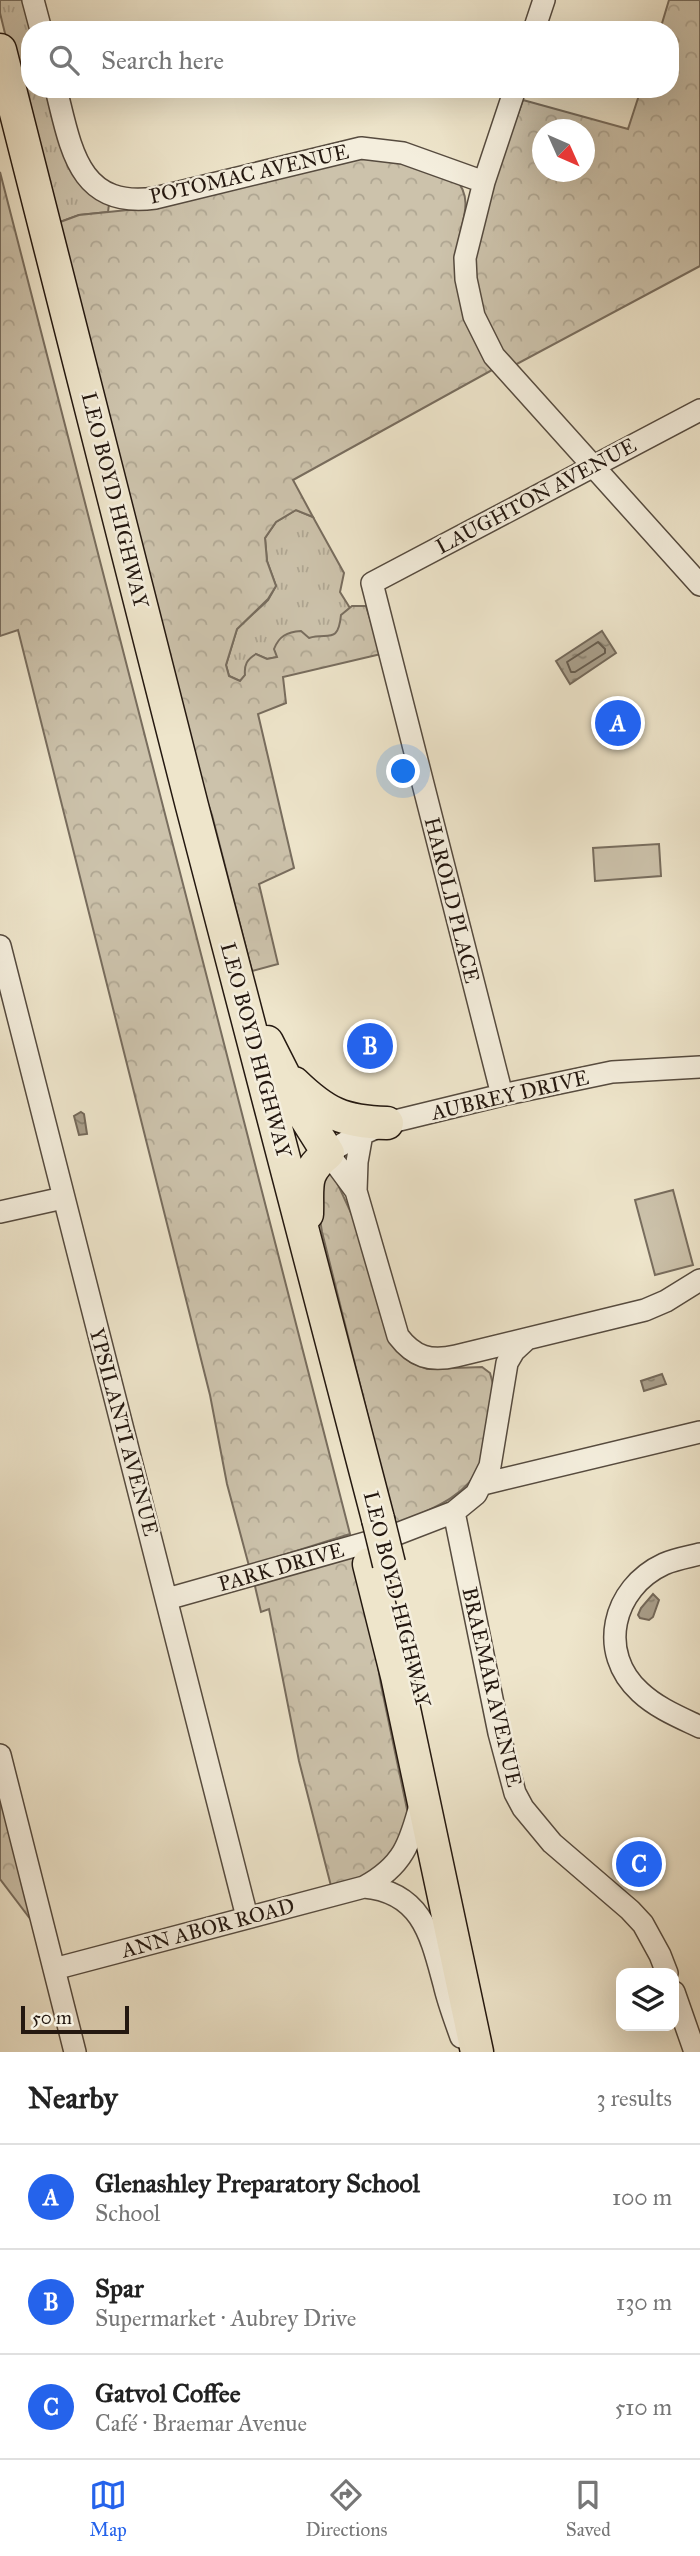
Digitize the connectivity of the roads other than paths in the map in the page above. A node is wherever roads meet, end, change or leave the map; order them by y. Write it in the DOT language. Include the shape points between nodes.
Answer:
graph roads {
  1 [pos="33,0"];
  2 [pos="544,0"];
  3 [pos="39,21"];
  4 [pos="537,21"];
  5 [pos="0,50"];
  6 [pos="58,98"];
  7 [pos="512,98"];
  8 [pos="0,130"];
  9 [pos="484,182"];
  10 [pos="700,410"];
  11 [pos="591,466"];
  12 [pos="372,583"];
  13 [pos="700,585"];
  14 [pos="228,943"];
  15 [pos="0,946"];
  16 [pos="269,1047"];
  17 [pos="700,1067"];
  18 [pos="502,1095"];
  19 [pos="374,1128"];
  20 [pos="328,1153"];
  21 [pos="356,1191"];
  22 [pos="63,1198"];
  23 [pos="0,1212"];
  24 [pos="307,1243"];
  25 [pos="700,1280"];
  26 [pos="527,1339"];
  27 [pos="468,1353"];
  28 [pos="504,1380"];
  29 [pos="700,1432"];
  30 [pos="483,1483"];
  31 [pos="454,1512"];
  32 [pos="368,1521"];
  33 [pos="700,1554"];
  34 [pos="379,1564"];
  35 [pos="167,1599"];
  36 [pos="700,1727"];
  37 [pos="0,1755"];
  38 [pos="423,1796"];
  39 [pos="363,1887"];
  40 [pos="247,1917"];
  41 [pos="665,1968"];
  42 [pos="54,1969"];
  43 [pos="679,2006"];
  44 [pos="75,2052"];
  45 [pos="466,2052"];
  46 [pos="477,2052"];
  47 [pos="498,2052"];
  48 [pos="695,2052"];
  1 -- 3 [label="street"];
  2 -- 4 [label="street"];
  5 -- 14 [label="highway, LEO BOYD HIGHWAY"];
  6 -- 9 [label="street, POTOMAC AVENUE" via="76,160 95,186 113,197 155,198 371,147 403,153"];
  7 -- 9 [label="street"];
  8 -- 32 [label="highway, LEO BOYD HIGHWAY"];
  9 -- 11 [label="street" via="465,258 474,316 494,356"];
  10 -- 11 [label="street, LAUGHTON AVENUE"];
  11 -- 12 [label="street, LAUGHTON AVENUE"];
  11 -- 13 [label="street"];
  12 -- 18 [label="street, HAROLD PLACE"];
  14 -- 16 [label="highway"];
  14 -- 24 [label="highway, LEO BOYD HIGHWAY"];
  15 -- 22 [label="street, YPSILANTI AVENUE"];
  16 -- 19 [label="highway" via="293,1082 323,1108"];
  16 -- 20 [label="highway"];
  17 -- 18 [label="street, AUBREY DRIVE" via="612,1072"];
  18 -- 19 [label="street, AUBREY DRIVE"];
  19 -- 20 [label="street, AUBREY DRIVE"];
  19 -- 21 [label="street" via="357,1162"];
  20 -- 21 [label="street"];
  20 -- 24 [label="highway" via="307,1178"];
  21 -- 27 [label="street" via="398,1336 414,1353 432,1359"];
  22 -- 23 [label="street"];
  22 -- 35 [label="street, YPSILANTI AVENUE"];
  24 -- 32 [label="highway, LEO BOYD HIGHWAY"];
  25 -- 26 [label="street" via="645,1310"];
  26 -- 27 [label="street"];
  26 -- 28 [label="street, PARK DRIVE" via="510,1356"];
  27 -- 28 [label="street" via="486,1360"];
  28 -- 30 [label="street, PARK DRIVE" via="494,1454"];
  29 -- 30 [label="street"];
  30 -- 31 [label="street, PARK DRIVE"];
  31 -- 35 [label="street, PARK DRIVE" via="397,1534"];
  31 -- 41 [label="street, BRAEMAR AVENUE" via="515,1793 552,1843 643,1924"];
  32 -- 34 [label="highway, LEO BOYD HIGHWAY"];
  33 -- 36 [label="street" via="662,1565 642,1579 623,1603 614,1633 617,1659 639,1691 659,1707"];
  34 -- 38 [label="highway, LEO BOYD HIGHWAY"];
  34 -- 47 [label="highway, LEO BOYD HIGHWAY" via="424,1705"];
  35 -- 40 [label="street, YPSILANTI AVENUE"];
  37 -- 42 [label="street"];
  38 -- 39 [label="street, ANN ABOR ROAD" via="401,1859"];
  38 -- 46 [label="highway, LEO BOYD HIGHWAY"];
  39 -- 40 [label="street, ANN ABOR ROAD"];
  39 -- 45 [label="street, ANN ABOR ROAD" via="388,1891 417,1912 437,1957"];
  40 -- 42 [label="street, ANN ABOR ROAD"];
  42 -- 44 [label="street"];
  43 -- 48 [label="street"];
}
